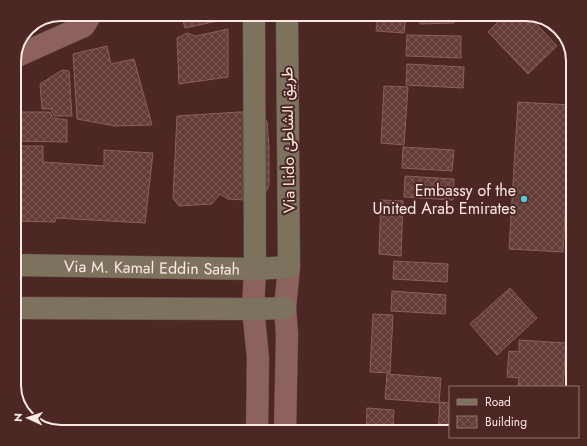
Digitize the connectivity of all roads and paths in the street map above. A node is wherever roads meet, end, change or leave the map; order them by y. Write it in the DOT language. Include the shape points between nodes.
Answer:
graph roads {
  1 [pos="87,21"];
  2 [pos="254,21"];
  3 [pos="287,21"];
  4 [pos="22,54"];
  5 [pos="21,265"];
  6 [pos="289,267"];
  7 [pos="255,269"];
  8 [pos="21,308"];
  9 [pos="285,308"];
  10 [pos="253,309"];
  11 [pos="257,425"];
  12 [pos="285,425"];
  1 -- 4 [label="street" via="84,26"];
  2 -- 7 [label="main road, Via Lido طريق الشاطئ"];
  3 -- 6 [label="main road, Via Lido طريق الشاطئ"];
  5 -- 7 [label="main road, Via M. Kamal Eddin Satah"];
  6 -- 7 [label="main road, Via M. Kamal Eddin Satah"];
  6 -- 9 [label="street"];
  7 -- 10 [label="street"];
  8 -- 10 [label="main road"];
  9 -- 10 [label="main road"];
  9 -- 12 [label="street"];
  10 -- 11 [label="street" via="258,358"];
}
